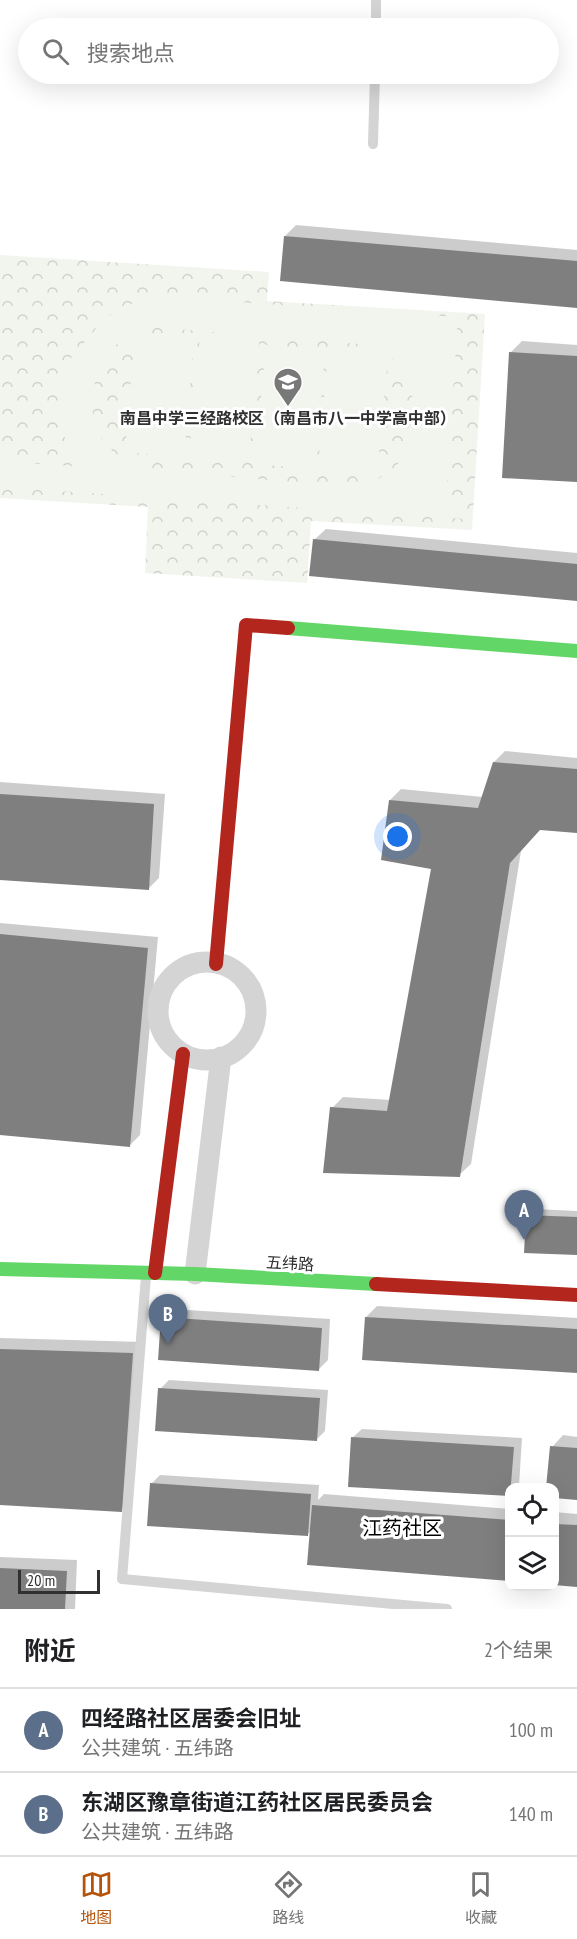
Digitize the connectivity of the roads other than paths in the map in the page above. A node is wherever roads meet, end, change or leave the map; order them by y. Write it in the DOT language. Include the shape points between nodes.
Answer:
graph roads {
  1 [pos="376,0"];
  2 [pos="376,18"];
  3 [pos="375,84"];
  4 [pos="373,144"];
  5 [pos="577,651"];
  6 [pos="216,964"];
  7 [pos="183,1054"];
  8 [pos="221,1057"];
  9 [pos="0,1269"];
  10 [pos="151,1273"];
  11 [pos="195,1274"];
  12 [pos="577,1295"];
  13 [pos="447,1609"];
  1 -- 2 [label="lane"];
  3 -- 4 [label="lane"];
  5 -- 6 [label="street" via="246,625"];
  6 -- 7 [label="street" via="202,961 186,967 164,988 158,1017 162,1032"];
  6 -- 8 [label="street" via="245,981 256,1012 244,1044"];
  7 -- 8 [label="street" via="198,1059"];
  7 -- 10 [label="street"];
  8 -- 11 [label="street"];
  9 -- 10 [label="street, 五纬路"];
  10 -- 11 [label="street, 五纬路"];
  10 -- 13 [label="lane" via="123,1579"];
  11 -- 12 [label="street, 五纬路"];
}
